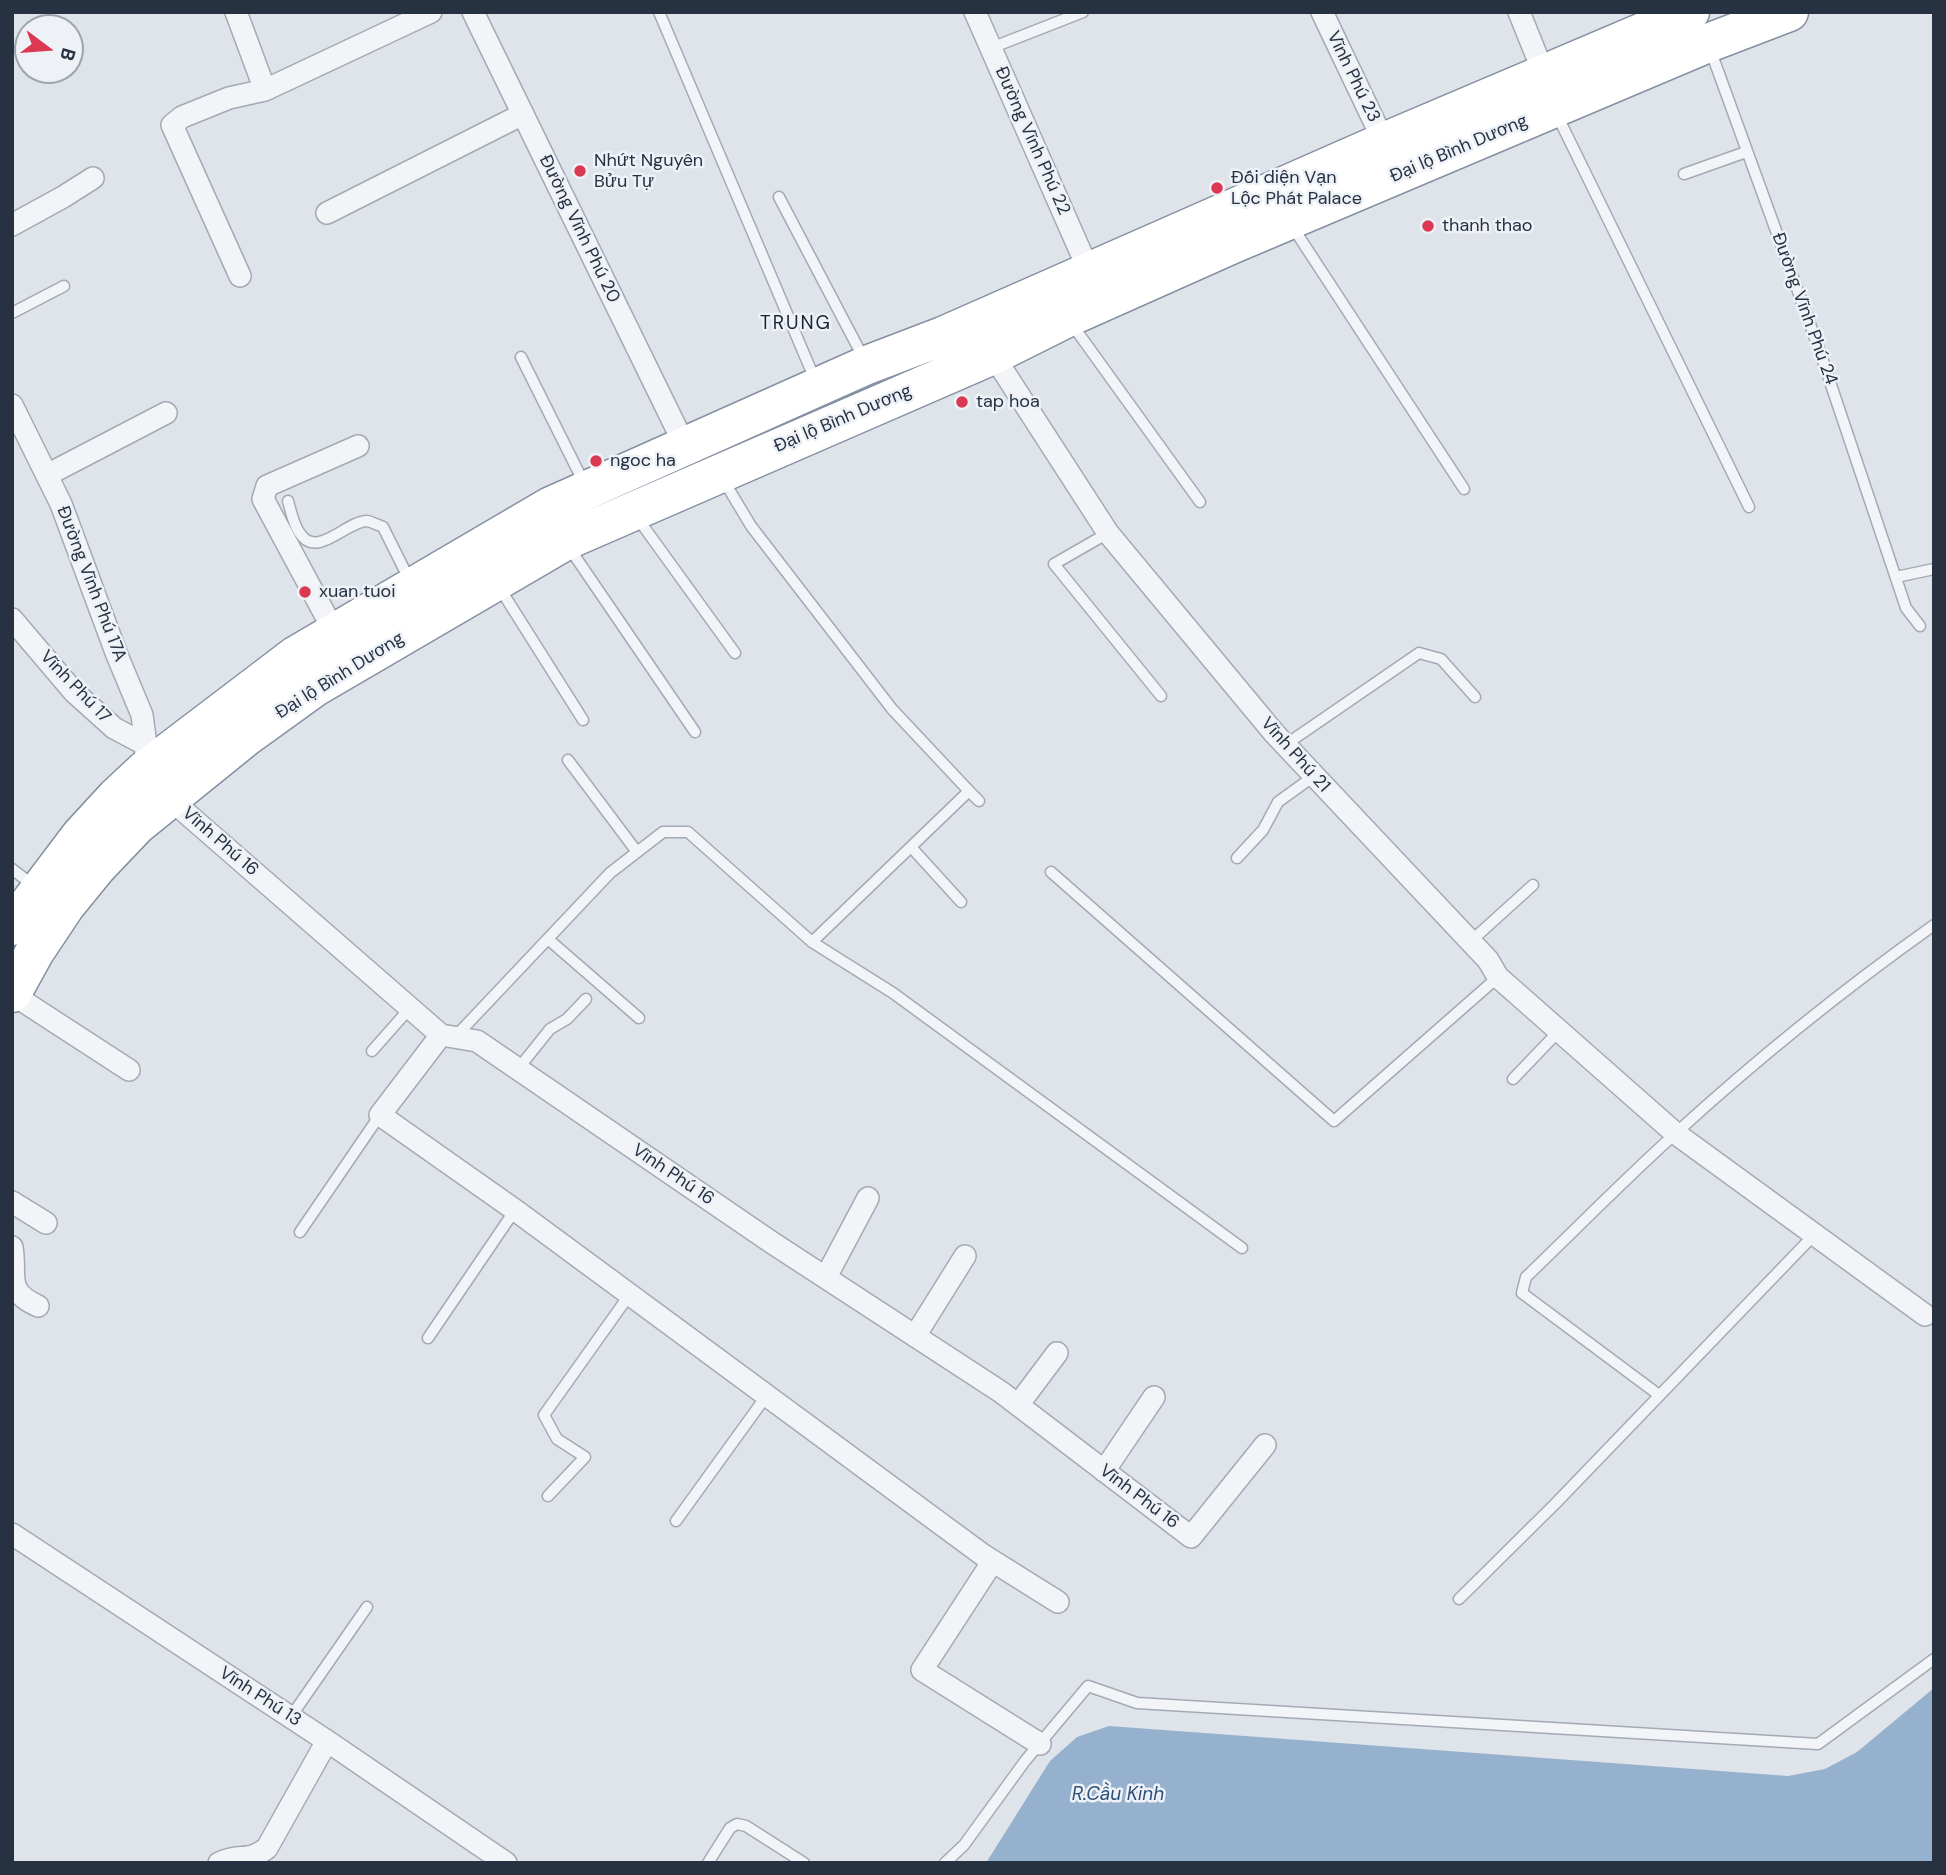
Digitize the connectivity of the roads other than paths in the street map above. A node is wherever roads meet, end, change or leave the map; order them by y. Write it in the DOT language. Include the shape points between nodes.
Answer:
graph roads {
  1 [pos="236,12"];
  2 [pos="431,12"];
  3 [pos="473,12"];
  4 [pos="659,12"];
  5 [pos="975,12"];
  6 [pos="1083,12"];
  7 [pos="1322,12"];
  8 [pos="1519,12"];
  9 [pos="1789,12"];
  10 [pos="1699,28"];
  11 [pos="991,48"];
  12 [pos="265,90"];
  13 [pos="1549,92"];
  14 [pos="523,114"];
  15 [pos="1384,142"];
  16 [pos="1746,152"];
  17 [pos="1684,174"];
  18 [pos="93,178"];
  19 [pos="779,197"];
  20 [pos="327,213"];
  21 [pos="1289,221"];
  22 [pos="12,225"];
  23 [pos="1089,271"];
  24 [pos="240,276"];
  25 [pos="64,286"];
  26 [pos="12,313"];
  27 [pos="1067,318"];
  28 [pos="974,322"];
  29 [pos="993,355"];
  30 [pos="521,357"];
  31 [pos="867,365"];
  32 [pos="818,387"];
  33 [pos="12,405"];
  34 [pos="166,413"];
  35 [pos="358,446"];
  36 [pos="685,446"];
  37 [pos="719,472"];
  38 [pos="47,475"];
  39 [pos="1464,489"];
  40 [pos="589,491"];
  41 [pos="288,501"];
  42 [pos="1200,502"];
  43 [pos="1749,507"];
  44 [pos="632,511"];
  45 [pos="1108,533"];
  46 [pos="565,541"];
  47 [pos="1934,569"];
  48 [pos="1896,577"];
  49 [pos="496,581"];
  50 [pos="413,587"];
  51 [pos="12,619"];
  52 [pos="1920,626"];
  53 [pos="335,633"];
  54 [pos="735,653"];
  55 [pos="1161,696"];
  56 [pos="1475,697"];
  57 [pos="583,720"];
  58 [pos="695,732"];
  59 [pos="1285,745"];
  60 [pos="146,757"];
  61 [pos="568,760"];
  62 [pos="1314,776"];
  63 [pos="969,791"];
  64 [pos="170,799"];
  65 [pos="979,801"];
  66 [pos="911,847"];
  67 [pos="637,852"];
  68 [pos="1237,858"];
  69 [pos="1051,872"];
  70 [pos="26,880"];
  71 [pos="1533,885"];
  72 [pos="961,902"];
  73 [pos="1934,925"];
  74 [pos="12,926"];
  75 [pos="548,939"];
  76 [pos="812,942"];
  77 [pos="1470,942"];
  78 [pos="1498,977"];
  79 [pos="12,993"];
  80 [pos="586,999"];
  81 [pos="410,1008"];
  82 [pos="639,1018"];
  83 [pos="1559,1031"];
  84 [pos="448,1036"];
  85 [pos="372,1051"];
  86 [pos="518,1069"];
  87 [pos="129,1070"];
  88 [pos="1513,1079"];
  89 [pos="380,1115"];
  90 [pos="1675,1133"];
  91 [pos="868,1198"];
  92 [pos="12,1202"];
  93 [pos="515,1210"];
  94 [pos="46,1223"];
  95 [pos="300,1232"];
  96 [pos="1813,1236"];
  97 [pos="12,1247"];
  98 [pos="1242,1248"];
  99 [pos="965,1256"];
  100 [pos="826,1277"];
  101 [pos="630,1294"];
  102 [pos="38,1306"];
  103 [pos="1929,1319"];
  104 [pos="915,1336"];
  105 [pos="428,1338"];
  106 [pos="1057,1353"];
  107 [pos="767,1395"];
  108 [pos="1659,1395"];
  109 [pos="1154,1397"];
  110 [pos="1018,1405"];
  111 [pos="1265,1445"];
  112 [pos="1104,1471"];
  113 [pos="548,1496"];
  114 [pos="676,1521"];
  115 [pos="12,1534"];
  116 [pos="993,1561"];
  117 [pos="1459,1599"];
  118 [pos="1058,1602"];
  119 [pos="366,1607"];
  120 [pos="1934,1659"];
  121 [pos="290,1718"];
  122 [pos="327,1741"];
  123 [pos="1040,1744"];
  124 [pos="219,1863"];
  125 [pos="506,1863"];
  126 [pos="708,1863"];
  127 [pos="804,1863"];
  128 [pos="945,1863"];
  1 -- 12 [label="street"];
  2 -- 12 [label="street"];
  3 -- 14 [label="street, Đường Vĩnh Phú 20"];
  4 -- 32 [label="lane"];
  5 -- 11 [label="street, Đường Vĩnh Phú 22"];
  6 -- 11 [label="lane"];
  7 -- 15 [label="street, Vĩnh Phú 23"];
  8 -- 13 [label="street"];
  9 -- 10 [label="highway, Đại lộ Bình Dương"];
  10 -- 13 [label="highway, Đại lộ Bình Dương"];
  10 -- 16 [label="lane, Đường Vĩnh Phú 24"];
  11 -- 23 [label="street, Đường Vĩnh Phú 22"];
  12 -- 24 [label="street" via="229,98 172,125"];
  13 -- 15 [label="highway, Đại lộ Bình Dương"];
  13 -- 21 [label="highway, Đại lộ Bình Dương"];
  13 -- 43 [label="lane"];
  14 -- 20 [label="street"];
  14 -- 36 [label="street, Đường Vĩnh Phú 20"];
  15 -- 23 [label="highway, Đại lộ Bình Dương"];
  16 -- 17 [label="lane"];
  16 -- 48 [label="lane, Đường Vĩnh Phú 24"];
  18 -- 22 [label="street"];
  19 -- 31 [label="lane"];
  21 -- 27 [label="highway, Đại lộ Bình Dương"];
  21 -- 39 [label="lane"];
  23 -- 28 [label="highway, Đại lộ Bình Dương"];
  25 -- 26 [label="lane"];
  27 -- 29 [label="highway, Đại lộ Bình Dương"];
  27 -- 42 [label="lane"];
  28 -- 29 [label="highway"];
  28 -- 31 [label="highway, Đại lộ Bình Dương"];
  29 -- 37 [label="highway, Đại lộ Bình Dương"];
  29 -- 45 [label="street, Vĩnh Phú 21"];
  30 -- 40 [label="lane"];
  31 -- 32 [label="highway, Đại lộ Bình Dương"];
  32 -- 36 [label="highway, Đại lộ Bình Dương"];
  33 -- 38 [label="street, Đường Vĩnh Phú 17A"];
  34 -- 38 [label="street"];
  35 -- 53 [label="street" via="267,486 263,499"];
  36 -- 40 [label="highway, Đại lộ Bình Dương"];
  37 -- 44 [label="highway, Đại lộ Bình Dương"];
  37 -- 63 [label="lane" via="751,526 892,709"];
  38 -- 60 [label="street, Đường Vĩnh Phú 17A" via="142,715"];
  40 -- 50 [label="highway, Đại lộ Bình Dương" via="551,506"];
  41 -- 50 [label="lane" via="299,534 310,542 318,543 358,523 368,521 383,527"];
  44 -- 46 [label="highway, Đại lộ Bình Dương"];
  44 -- 54 [label="lane"];
  45 -- 55 [label="lane" via="1054,564"];
  45 -- 59 [label="street, Vĩnh Phú 21"];
  46 -- 49 [label="highway, Đại lộ Bình Dương"];
  46 -- 58 [label="lane"];
  47 -- 48 [label="lane"];
  48 -- 52 [label="lane, Đường Vĩnh Phú 24" via="1906,608"];
  49 -- 57 [label="lane"];
  49 -- 64 [label="highway, Đại lộ Bình Dương" via="315,687"];
  50 -- 53 [label="highway, Đại lộ Bình Dương"];
  51 -- 60 [label="street, Vĩnh Phú 17" via="74,692"];
  53 -- 60 [label="highway, Đại lộ Bình Dương"];
  56 -- 59 [label="lane" via="1441,660 1419,653"];
  59 -- 62 [label="street, Vĩnh Phú 21"];
  60 -- 70 [label="highway, Đại lộ Bình Dương" via="81,835"];
  61 -- 67 [label="lane"];
  62 -- 68 [label="lane" via="1278,803 1264,830"];
  62 -- 77 [label="street, Vĩnh Phú 21"];
  63 -- 65 [label="lane"];
  63 -- 66 [label="lane"];
  64 -- 79 [label="highway, Đại lộ Bình Dương" via="137,825 66,905"];
  64 -- 81 [label="street, Vĩnh Phú 16"];
  66 -- 72 [label="lane"];
  66 -- 76 [label="lane"];
  67 -- 75 [label="lane" via="610,873"];
  67 -- 76 [label="lane" via="663,832 688,832"];
  69 -- 78 [label="lane" via="1334,1121"];
  70 -- 74 [label="highway, Đại lộ Bình Dương"];
  71 -- 77 [label="lane"];
  73 -- 90 [label="lane" via="1871,969"];
  75 -- 82 [label="lane"];
  75 -- 84 [label="lane"];
  76 -- 98 [label="lane" via="893,993"];
  77 -- 78 [label="street, Vĩnh Phú 21"];
  78 -- 83 [label="street, Vĩnh Phú 21"];
  79 -- 87 [label="street"];
  80 -- 86 [label="lane" via="550,1029"];
  81 -- 84 [label="street, Vĩnh Phú 16"];
  81 -- 85 [label="lane"];
  83 -- 88 [label="lane"];
  83 -- 90 [label="street, Vĩnh Phú 21"];
  84 -- 86 [label="street, Vĩnh Phú 16" via="477,1041"];
  84 -- 89 [label="street"];
  86 -- 100 [label="street, Vĩnh Phú 16"];
  89 -- 93 [label="street"];
  89 -- 95 [label="lane"];
  90 -- 96 [label="street, Vĩnh Phú 21"];
  90 -- 108 [label="lane" via="1526,1277 1522,1293"];
  91 -- 100 [label="street"];
  92 -- 94 [label="street"];
  93 -- 101 [label="street"];
  93 -- 105 [label="lane"];
  96 -- 103 [label="street, Vĩnh Phú 21"];
  96 -- 108 [label="lane"];
  97 -- 102 [label="street" via="13,1283 27,1301"];
  99 -- 104 [label="street"];
  100 -- 104 [label="street, Vĩnh Phú 16"];
  101 -- 107 [label="street"];
  101 -- 113 [label="lane" via="544,1415 557,1438 585,1457"];
  104 -- 110 [label="street, Vĩnh Phú 16"];
  106 -- 110 [label="street"];
  107 -- 114 [label="lane"];
  107 -- 116 [label="street"];
  108 -- 117 [label="lane"];
  109 -- 112 [label="street"];
  110 -- 112 [label="street, Vĩnh Phú 16"];
  111 -- 112 [label="street, Vĩnh Phú 16" via="1191,1537"];
  115 -- 121 [label="street, Vĩnh Phú 13"];
  116 -- 118 [label="street"];
  116 -- 123 [label="street" via="922,1670"];
  119 -- 121 [label="lane"];
  120 -- 123 [label="lane" via="1818,1744 1137,1703 1088,1686"];
  121 -- 122 [label="street, Vĩnh Phú 13"];
  122 -- 124 [label="street" via="267,1848 256,1857"];
  122 -- 125 [label="street, Vĩnh Phú 13"];
  123 -- 128 [label="lane"];
  126 -- 127 [label="lane" via="737,1824"];
}
